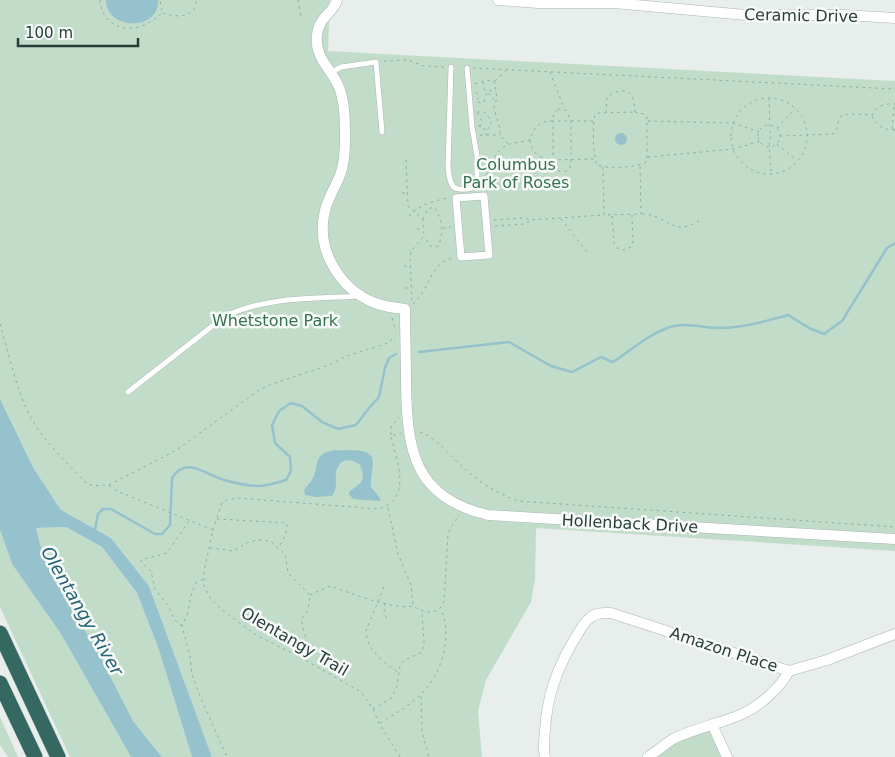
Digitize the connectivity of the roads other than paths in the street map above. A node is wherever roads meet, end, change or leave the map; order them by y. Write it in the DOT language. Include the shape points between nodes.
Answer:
graph roads {
  1 [pos="337,0"];
  2 [pos="498,0"];
  3 [pos="895,18"];
  4 [pos="451,67"];
  5 [pos="466,68"];
  6 [pos="332,72"];
  7 [pos="382,132"];
  8 [pos="461,257"];
  9 [pos="360,296"];
  10 [pos="128,392"];
  11 [pos="895,540"];
  12 [pos="0,633"];
  13 [pos="895,634"];
  14 [pos="789,671"];
  15 [pos="0,683"];
  16 [pos="712,724"];
  17 [pos="35,757"];
  18 [pos="58,757"];
  19 [pos="545,757"];
  20 [pos="648,757"];
  21 [pos="727,757"];
  1 -- 6 [label="street" via="323,19 317,36 319,54"];
  2 -- 3 [label="street, Ceramic Drive" via="622,3 740,15"];
  4 -- 5 [label="lane" via="448,167 450,182 458,190 472,188 477,182"];
  6 -- 7 [label="lane" via="341,67 376,62"];
  6 -- 9 [label="street" via="343,102 345,146 341,174 324,214 324,241 340,278"];
  8 -- 8 [label="street" via="456,198 484,196 489,255"];
  9 -- 10 [label="lane" via="270,301 239,310 224,317"];
  9 -- 11 [label="street, Hollenback Drive" via="389,307 408,307 408,432 415,458 424,476 443,496 463,508 504,516"];
  12 -- 18 [label="highway"];
  13 -- 14 [label="street, Amazon Place"];
  14 -- 16 [label="street" via="784,681 755,706"];
  14 -- 19 [label="street, Amazon Place" via="612,613 600,612 583,625 554,680 545,722"];
  15 -- 17 [label="highway"];
  16 -- 20 [label="street" via="674,739"];
  16 -- 21 [label="street"];
}
